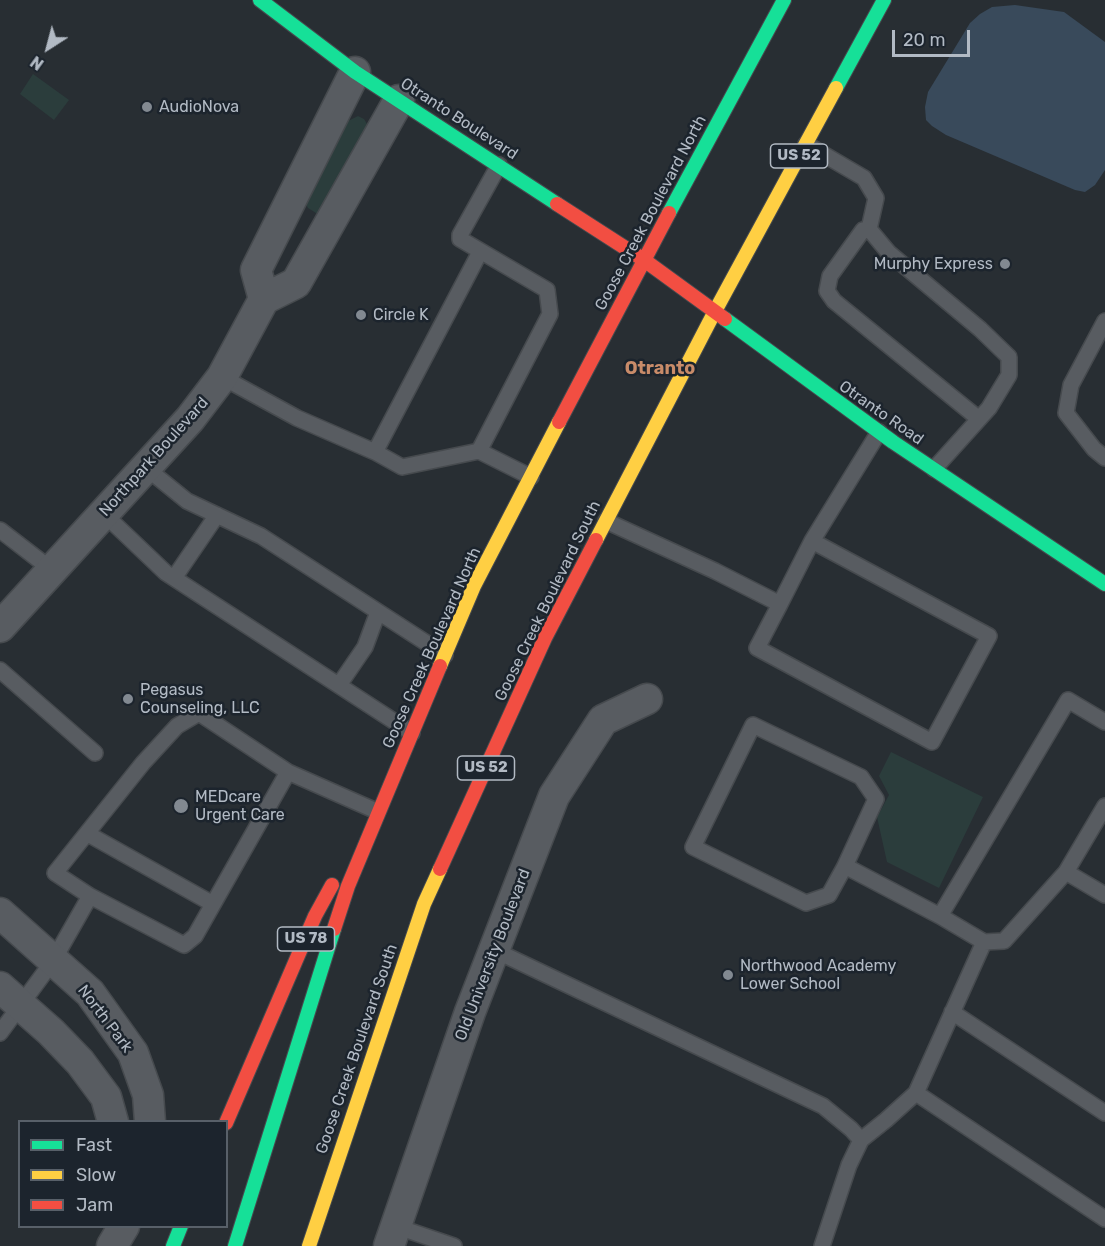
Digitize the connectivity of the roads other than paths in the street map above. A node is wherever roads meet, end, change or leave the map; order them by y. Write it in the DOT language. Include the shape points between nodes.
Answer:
graph roads {
  1 [pos="260,0"];
  2 [pos="784,0"];
  3 [pos="884,0"];
  4 [pos="355,72"];
  5 [pos="399,100"];
  6 [pos="806,144"];
  7 [pos="499,165"];
  8 [pos="868,229"];
  9 [pos="480,252"];
  10 [pos="644,260"];
  11 [pos="264,299"];
  12 [pos="714,313"];
  13 [pos="1105,321"];
  14 [pos="222,376"];
  15 [pos="979,419"];
  16 [pos="879,432"];
  17 [pos="479,451"];
  18 [pos="375,452"];
  19 [pos="1105,458"];
  20 [pos="145,467"];
  21 [pos="934,470"];
  22 [pos="531,477"];
  23 [pos="103,513"];
  24 [pos="217,515"];
  25 [pos="606,521"];
  26 [pos="0,530"];
  27 [pos="812,541"];
  28 [pos="52,570"];
  29 [pos="174,578"];
  30 [pos="1105,584"];
  31 [pos="780,604"];
  32 [pos="378,612"];
  33 [pos="0,627"];
  34 [pos="445,655"];
  35 [pos="0,670"];
  36 [pos="339,685"];
  37 [pos="647,699"];
  38 [pos="1105,722"];
  39 [pos="412,733"];
  40 [pos="95,753"];
  41 [pos="400,763"];
  42 [pos="288,772"];
  43 [pos="1105,806"];
  44 [pos="374,810"];
  45 [pos="88,834"];
  46 [pos="845,866"];
  47 [pos="1066,872"];
  48 [pos="1105,895"];
  49 [pos="90,896"];
  50 [pos="213,903"];
  51 [pos="0,913"];
  52 [pos="940,916"];
  53 [pos="984,942"];
  54 [pos="494,950"];
  55 [pos="54,961"];
  56 [pos="10,996"];
  57 [pos="952,1012"];
  58 [pos="0,1033"];
  59 [pos="916,1093"];
  60 [pos="1105,1113"];
  61 [pos="112,1120"];
  62 [pos="150,1120"];
  63 [pos="227,1120"];
  64 [pos="861,1140"];
  65 [pos="1105,1220"];
  66 [pos="112,1228"];
  67 [pos="123,1228"];
  68 [pos="181,1228"];
  69 [pos="392,1236"];
  70 [pos="111,1246"];
  71 [pos="173,1246"];
  72 [pos="235,1246"];
  73 [pos="309,1246"];
  74 [pos="454,1246"];
  75 [pos="822,1246"];
  1 -- 4 [label="main road, Otranto Boulevard"];
  2 -- 10 [label="main road, Goose Creek Boulevard North"];
  3 -- 6 [label="main road, Goose Creek Boulevard South / US 52"];
  4 -- 5 [label="main road, Otranto Boulevard"];
  4 -- 11 [label="street" via="256,270"];
  5 -- 7 [label="main road, Otranto Boulevard"];
  5 -- 11 [label="street" via="296,283"];
  6 -- 8 [label="lane" via="864,178 876,198"];
  6 -- 12 [label="main road, Goose Creek Boulevard South / US 52"];
  7 -- 9 [label="lane" via="460,235 462,242"];
  7 -- 10 [label="main road, Otranto Boulevard"];
  8 -- 15 [label="lane" via="889,253 1009,357 1009,375"];
  8 -- 15 [label="lane" via="862,230 830,276 827,291 834,301"];
  9 -- 17 [label="lane" via="547,290 550,314"];
  9 -- 18 [label="lane"];
  10 -- 12 [label="main road, Otranto Road"];
  10 -- 22 [label="main road, Goose Creek Boulevard North"];
  11 -- 14 [label="street, Northpark Boulevard"];
  12 -- 16 [label="main road, Otranto Road"];
  12 -- 25 [label="main road, Goose Creek Boulevard South / US 52"];
  13 -- 19 [label="lane" via="1071,385 1066,413"];
  14 -- 18 [label="lane" via="297,418"];
  14 -- 20 [label="street, Northpark Boulevard" via="190,419"];
  15 -- 21 [label="lane"];
  16 -- 21 [label="main road, Otranto Road"];
  16 -- 27 [label="lane"];
  17 -- 18 [label="lane" via="402,467"];
  17 -- 22 [label="lane"];
  20 -- 23 [label="street, Northpark Boulevard"];
  20 -- 24 [label="lane" via="187,501"];
  21 -- 30 [label="main road, Otranto Road"];
  22 -- 34 [label="main road, Goose Creek Boulevard North" via="474,586"];
  23 -- 28 [label="street, Northpark Boulevard"];
  23 -- 29 [label="lane"];
  24 -- 29 [label="lane"];
  24 -- 32 [label="lane" via="261,536"];
  25 -- 31 [label="lane"];
  25 -- 73 [label="main road, Goose Creek Boulevard South / US 52" via="545,638 424,904"];
  26 -- 28 [label="lane"];
  27 -- 31 [label="lane"];
  27 -- 31 [label="lane" via="989,636 932,742 757,648"];
  28 -- 33 [label="street, Northpark Boulevard"];
  29 -- 36 [label="lane"];
  32 -- 34 [label="lane"];
  32 -- 36 [label="lane" via="365,647"];
  34 -- 39 [label="main road, Goose Creek Boulevard North"];
  35 -- 40 [label="lane"];
  36 -- 39 [label="lane"];
  37 -- 54 [label="street, Old University Boulevard" via="603,720 554,796"];
  38 -- 52 [label="lane" via="1068,700"];
  39 -- 41 [label="main road, Goose Creek Boulevard North"];
  41 -- 44 [label="main road, US 78"];
  41 -- 72 [label="main road, Goose Creek Boulevard North" via="348,886"];
  42 -- 44 [label="lane"];
  42 -- 45 [label="lane" via="199,713 177,726 143,763"];
  42 -- 50 [label="lane"];
  43 -- 47 [label="lane"];
  44 -- 63 [label="main road, US 78" via="315,916"];
  45 -- 49 [label="lane" via="55,873"];
  45 -- 50 [label="lane"];
  46 -- 46 [label="lane" via="876,799 861,777 753,725 693,847 806,903 829,895"];
  46 -- 52 [label="lane"];
  47 -- 48 [label="lane"];
  47 -- 53 [label="lane" via="1004,941"];
  49 -- 50 [label="lane" via="184,945 195,936"];
  49 -- 55 [label="lane"];
  51 -- 55 [label="street, North Park"];
  52 -- 53 [label="lane"];
  53 -- 57 [label="lane"];
  54 -- 64 [label="lane" via="823,1106"];
  54 -- 69 [label="street, Old University Boulevard"];
  55 -- 56 [label="lane"];
  55 -- 62 [label="street, North Park" via="90,993 133,1053 148,1095"];
  56 -- 58 [label="lane"];
  56 -- 61 [label="street" via="80,1062 106,1096"];
  57 -- 59 [label="lane"];
  57 -- 60 [label="lane"];
  59 -- 64 [label="lane"];
  59 -- 65 [label="lane"];
  64 -- 75 [label="lane"];
  66 -- 70 [label="street"];
  67 -- 70 [label="street"];
  68 -- 71 [label="main road"];
  69 -- 74 [label="lane"];
}
